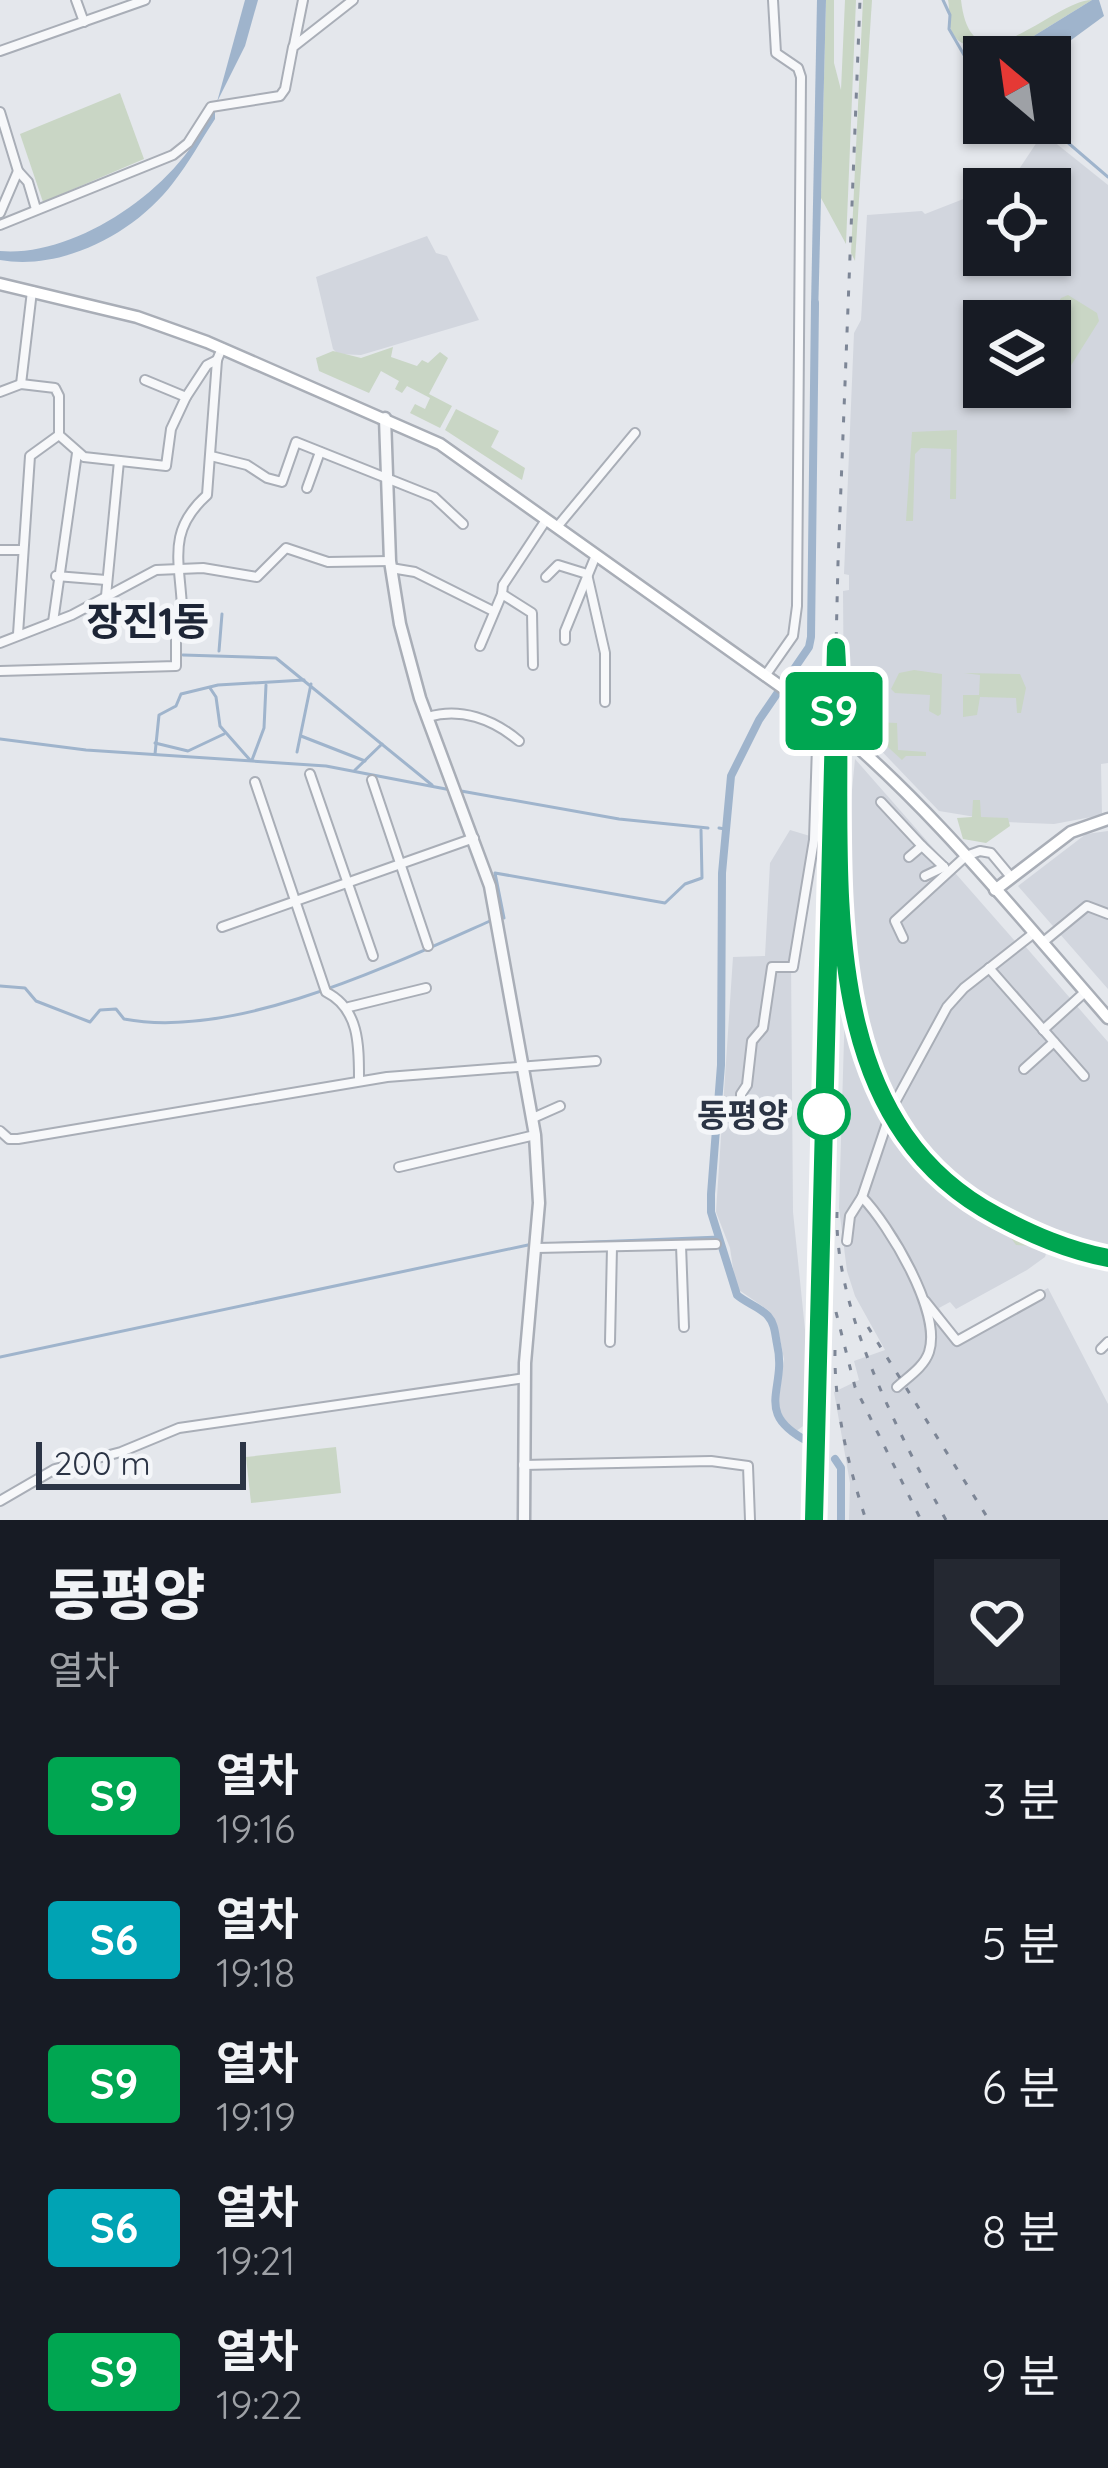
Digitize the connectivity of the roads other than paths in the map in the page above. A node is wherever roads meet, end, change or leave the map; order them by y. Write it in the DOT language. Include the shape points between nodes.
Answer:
graph roads {
  1 [pos="76,0"];
  2 [pos="145,0"];
  3 [pos="303,0"];
  4 [pos="353,0"];
  5 [pos="773,0"];
  6 [pos="84,22"];
  7 [pos="293,47"];
  8 [pos="0,51"];
  9 [pos="0,112"];
  10 [pos="18,171"];
  11 [pos="37,209"];
  12 [pos="0,213"];
  13 [pos="0,225"];
  14 [pos="0,284"];
  15 [pos="32,291"];
  16 [pos="219,354"];
  17 [pos="145,380"];
  18 [pos="21,384"];
  19 [pos="0,392"];
  20 [pos="186,397"];
  21 [pos="385,418"];
  22 [pos="635,433"];
  23 [pos="59,435"];
  24 [pos="320,452"];
  25 [pos="77,453"];
  26 [pos="211,457"];
  27 [pos="119,461"];
  28 [pos="387,478"];
  29 [pos="307,488"];
  30 [pos="552,523"];
  31 [pos="464,524"];
  32 [pos="0,550"];
  33 [pos="22,550"];
  34 [pos="596,555"];
  35 [pos="390,565"];
  36 [pos="179,568"];
  37 [pos="587,574"];
  38 [pos="56,577"];
  39 [pos="546,577"];
  40 [pos="106,580"];
  41 [pos="502,594"];
  42 [pos="106,597"];
  43 [pos="493,611"];
  44 [pos="53,622"];
  45 [pos="18,634"];
  46 [pos="565,640"];
  47 [pos="0,644"];
  48 [pos="480,646"];
  49 [pos="533,665"];
  50 [pos="0,670"];
  51 [pos="769,679"];
  52 [pos="605,702"];
  53 [pos="818,713"];
  54 [pos="428,717"];
  55 [pos="519,741"];
  56 [pos="310,774"];
  57 [pos="372,780"];
  58 [pos="255,782"];
  59 [pos="880,802"];
  60 [pos="1108,819"];
  61 [pos="474,838"];
  62 [pos="922,847"];
  63 [pos="909,857"];
  64 [pos="962,859"];
  65 [pos="401,864"];
  66 [pos="944,867"];
  67 [pos="926,876"];
  68 [pos="1011,877"];
  69 [pos="348,883"];
  70 [pos="995,890"];
  71 [pos="296,902"];
  72 [pos="1108,914"];
  73 [pos="222,927"];
  74 [pos="904,938"];
  75 [pos="1038,938"];
  76 [pos="428,946"];
  77 [pos="373,956"];
  78 [pos="989,968"];
  79 [pos="426,988"];
  80 [pos="1085,992"];
  81 [pos="349,1007"];
  82 [pos="1108,1018"];
  83 [pos="1043,1030"];
  84 [pos="1054,1042"];
  85 [pos="596,1061"];
  86 [pos="525,1065"];
  87 [pos="1024,1069"];
  88 [pos="1084,1076"];
  89 [pos="359,1081"];
  90 [pos="560,1106"];
  91 [pos="532,1118"];
  92 [pos="742,1123"];
  93 [pos="0,1131"];
  94 [pos="535,1136"];
  95 [pos="4,1142"];
  96 [pos="400,1167"];
  97 [pos="862,1197"];
  98 [pos="847,1241"];
  99 [pos="716,1244"];
  100 [pos="681,1245"];
  101 [pos="612,1246"];
  102 [pos="537,1248"];
  103 [pos="1040,1295"];
  104 [pos="924,1300"];
  105 [pos="684,1327"];
  106 [pos="610,1342"];
  107 [pos="525,1378"];
  108 [pos="897,1387"];
  109 [pos="523,1465"];
  110 [pos="0,1501"];
  111 [pos="524,1520"];
  112 [pos="750,1520"];
  1 -- 6 [label="street"];
  2 -- 6 [label="street"];
  3 -- 7 [label="street"];
  4 -- 7 [label="street"];
  5 -- 51 [label="street" via="776,53 801,77 801,281 797,606 793,636"];
  6 -- 8 [label="street"];
  7 -- 11 [label="street" via="280,96 211,107 182,150"];
  9 -- 10 [label="street"];
  10 -- 11 [label="street"];
  10 -- 12 [label="street"];
  11 -- 13 [label="street"];
  14 -- 15 [label="main road"];
  15 -- 16 [label="main road" via="136,317"];
  15 -- 18 [label="street"];
  16 -- 20 [label="street"];
  16 -- 21 [label="main road"];
  16 -- 26 [label="street"];
  17 -- 20 [label="street"];
  18 -- 19 [label="street"];
  18 -- 23 [label="street" via="58,392"];
  20 -- 27 [label="street" via="166,466"];
  21 -- 28 [label="street"];
  21 -- 30 [label="main road" via="440,444"];
  22 -- 30 [label="street"];
  23 -- 25 [label="street"];
  23 -- 33 [label="street" via="30,456"];
  24 -- 26 [label="street" via="296,442 282,482"];
  24 -- 28 [label="street"];
  24 -- 29 [label="street"];
  25 -- 27 [label="street"];
  25 -- 38 [label="street"];
  26 -- 36 [label="street" via="207,495 181,525"];
  27 -- 40 [label="street"];
  28 -- 31 [label="street" via="434,497"];
  28 -- 35 [label="street"];
  30 -- 34 [label="main road"];
  30 -- 41 [label="street"];
  32 -- 33 [label="street"];
  33 -- 45 [label="street"];
  34 -- 37 [label="street"];
  34 -- 51 [label="main road"];
  35 -- 36 [label="street" via="328,562 286,548 257,577"];
  35 -- 43 [label="street"];
  35 -- 54 [label="street" via="411,674"];
  36 -- 42 [label="street" via="156,570"];
  36 -- 50 [label="street" via="172,669"];
  37 -- 39 [label="street" via="558,565"];
  37 -- 46 [label="street"];
  37 -- 52 [label="street" via="605,653"];
  38 -- 40 [label="street"];
  38 -- 44 [label="street"];
  40 -- 42 [label="street"];
  41 -- 43 [label="street"];
  41 -- 49 [label="street" via="532,613"];
  42 -- 44 [label="street"];
  43 -- 48 [label="street"];
  44 -- 45 [label="street"];
  45 -- 47 [label="street"];
  51 -- 53 [label="main road"];
  53 -- 64 [label="main road" via="890,775"];
  53 -- 92 [label="street" via="814,840 793,968 772,968 741,1094"];
  54 -- 55 [label="street" via="452,710 501,726"];
  54 -- 61 [label="street"];
  56 -- 69 [label="street"];
  57 -- 65 [label="street"];
  58 -- 71 [label="street"];
  59 -- 62 [label="street"];
  60 -- 68 [label="main road" via="1071,832"];
  61 -- 65 [label="street"];
  61 -- 86 [label="street"];
  62 -- 63 [label="street"];
  62 -- 66 [label="street"];
  64 -- 66 [label="street"];
  64 -- 68 [label="street" via="991,853"];
  64 -- 70 [label="main road"];
  64 -- 74 [label="street" via="895,921"];
  65 -- 69 [label="street"];
  65 -- 76 [label="street"];
  66 -- 67 [label="street"];
  68 -- 70 [label="main road"];
  69 -- 71 [label="street"];
  69 -- 77 [label="street"];
  70 -- 75 [label="main road"];
  71 -- 73 [label="street"];
  71 -- 81 [label="street" via="326,992"];
  72 -- 75 [label="street" via="1087,906"];
  75 -- 78 [label="street"];
  75 -- 80 [label="main road"];
  78 -- 83 [label="street"];
  78 -- 97 [label="street" via="947,1007 892,1108"];
  79 -- 81 [label="street"];
  80 -- 82 [label="main road"];
  80 -- 83 [label="street"];
  81 -- 89 [label="street"];
  83 -- 84 [label="street"];
  84 -- 87 [label="street"];
  84 -- 88 [label="street"];
  85 -- 86 [label="street"];
  86 -- 89 [label="street"];
  86 -- 91 [label="street"];
  89 -- 95 [label="street"];
  90 -- 91 [label="street"];
  91 -- 94 [label="street"];
  93 -- 95 [label="street"];
  94 -- 96 [label="street"];
  94 -- 102 [label="street"];
  97 -- 98 [label="street"];
  97 -- 104 [label="street"];
  99 -- 100 [label="street"];
  100 -- 101 [label="street"];
  100 -- 105 [label="street"];
  101 -- 102 [label="street"];
  101 -- 106 [label="street"];
  102 -- 107 [label="street"];
  103 -- 104 [label="street" via="957,1341"];
  104 -- 108 [label="street" via="928,1354"];
  107 -- 109 [label="street"];
  107 -- 110 [label="street" via="179,1428 56,1469"];
  109 -- 111 [label="street"];
  109 -- 112 [label="street" via="748,1466"];
}
